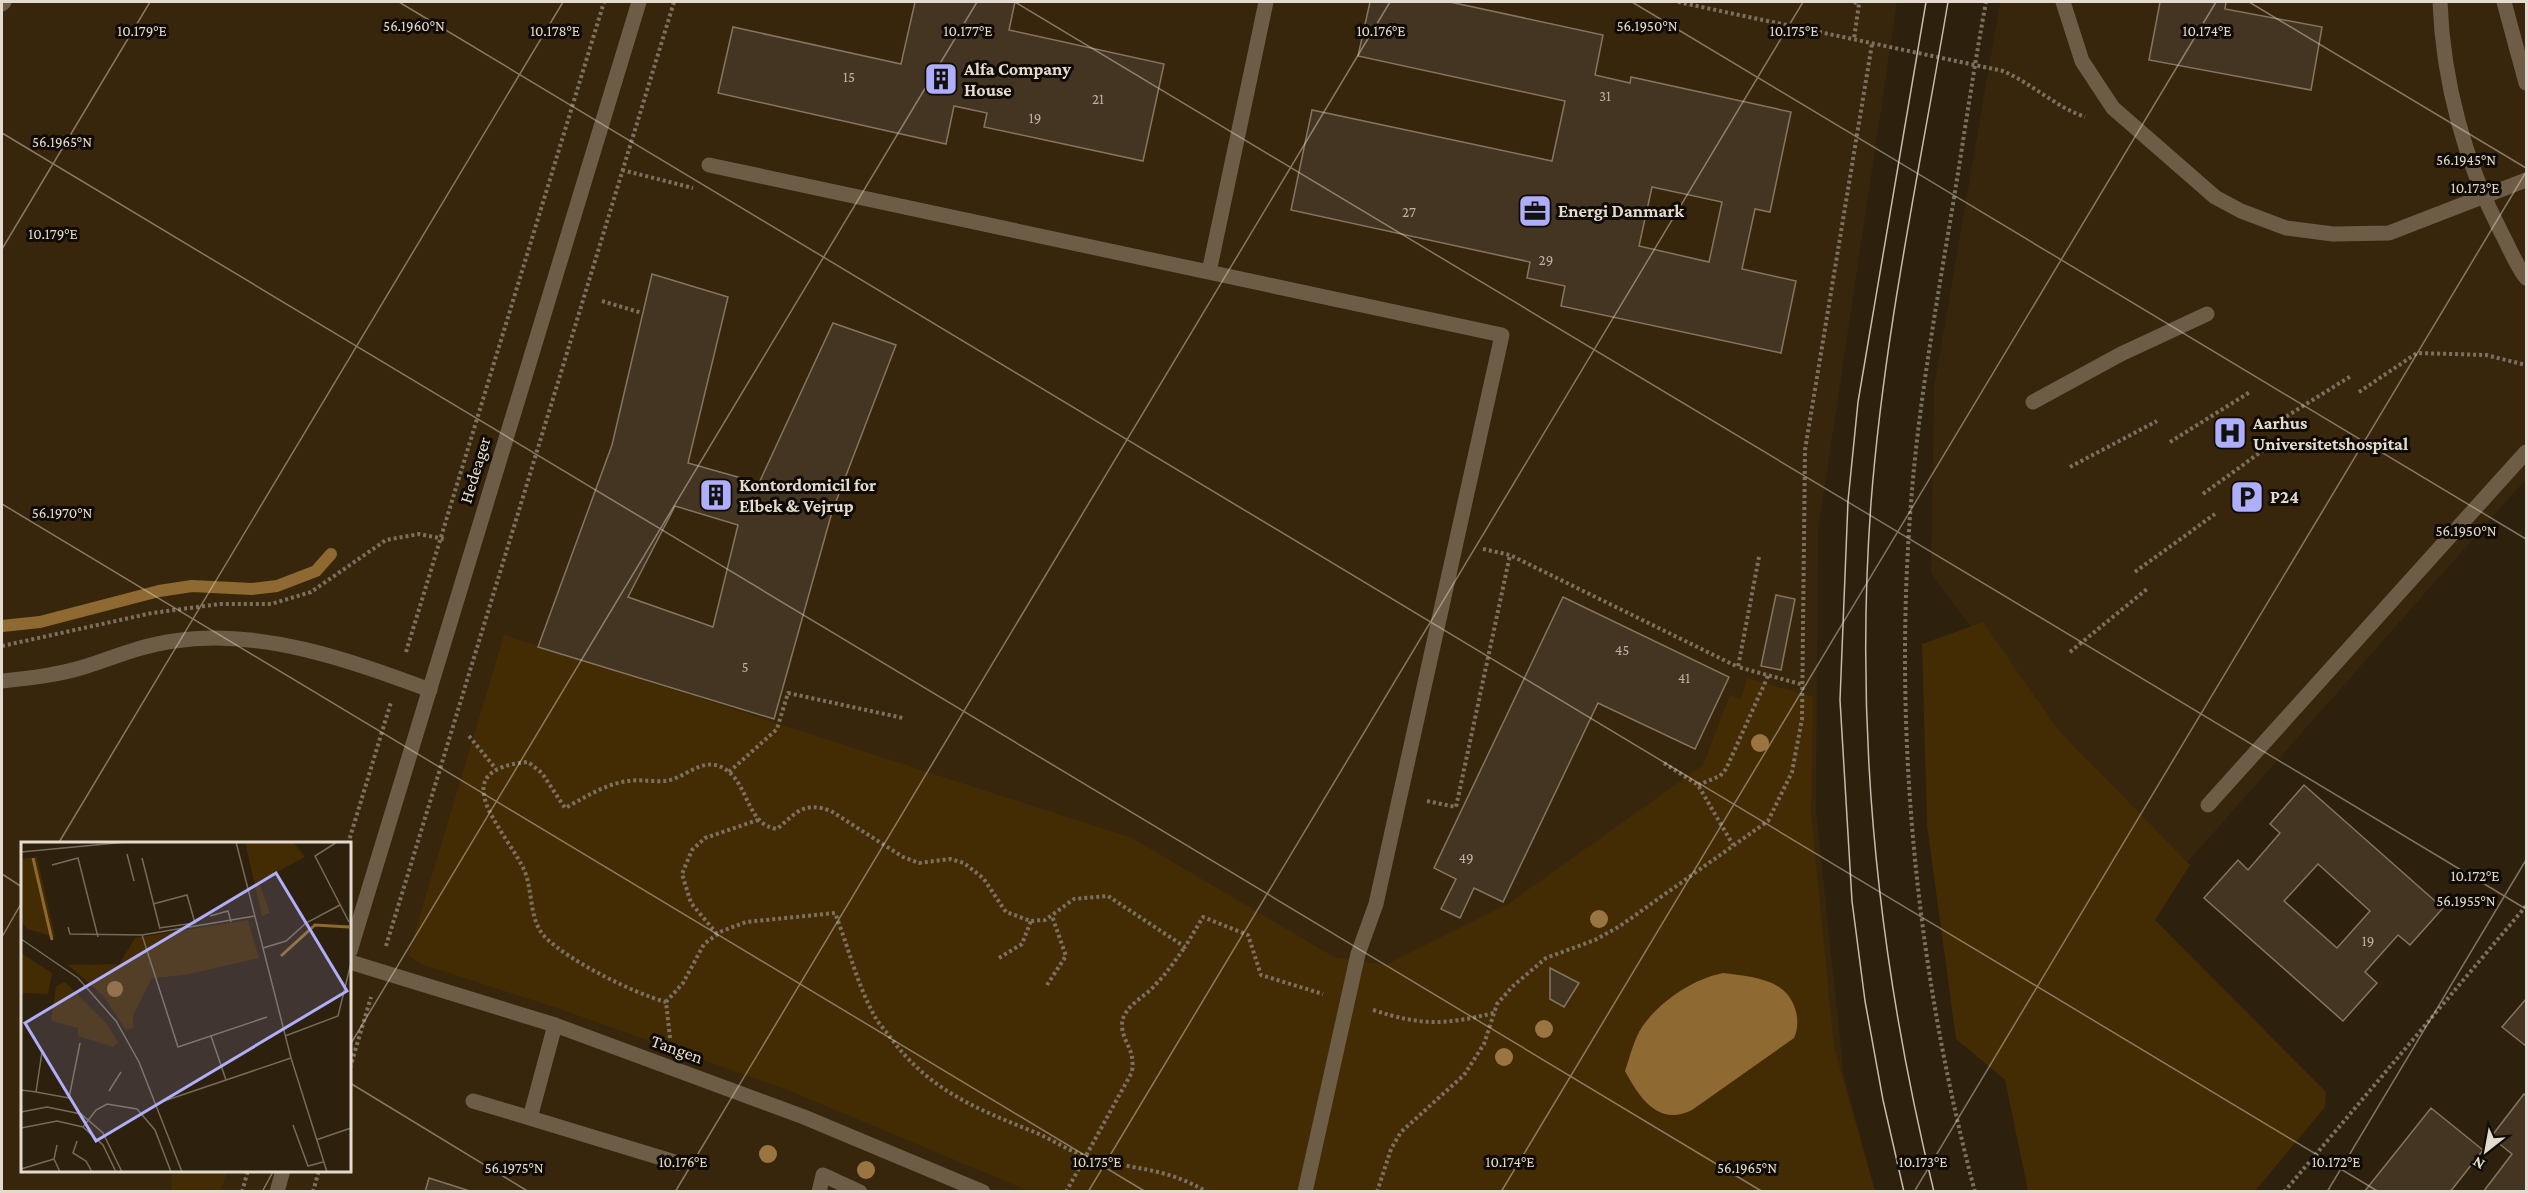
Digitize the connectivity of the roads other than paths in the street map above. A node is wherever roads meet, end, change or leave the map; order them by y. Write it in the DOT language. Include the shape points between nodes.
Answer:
graph roads {
  1 [pos="639,2"];
  2 [pos="1266,2"];
  3 [pos="2063,2"];
  4 [pos="2440,2"];
  5 [pos="2504,2"];
  6 [pos="2526,83"];
  7 [pos="709,165"];
  8 [pos="2526,180"];
  9 [pos="2483,197"];
  10 [pos="1209,272"];
  11 [pos="2526,278"];
  12 [pos="2207,314"];
  13 [pos="2033,402"];
  14 [pos="2526,453"];
  15 [pos="2,681"];
  16 [pos="430,690"];
  17 [pos="2208,805"];
  18 [pos="351,948"];
  19 [pos="351,962"];
  20 [pos="555,1025"];
  21 [pos="473,1101"];
  22 [pos="530,1118"];
  23 [pos="678,1163"];
  24 [pos="282,1172"];
  25 [pos="277,1191"];
  26 [pos="819,1191"];
  27 [pos="860,1191"];
  28 [pos="984,1191"];
  29 [pos="1305,1191"];
  1 -- 16 [label="street, Hedeager"];
  2 -- 10 [label="street"];
  3 -- 9 [label="street" via="2082,61 2113,108 2214,197 2241,211 2286,228 2333,234 2390,233"];
  4 -- 9 [label="street" via="2455,110"];
  5 -- 6 [label="street"];
  7 -- 10 [label="street"];
  8 -- 9 [label="street"];
  9 -- 11 [label="street"];
  10 -- 29 [label="street" via="1502,335 1376,904 1358,954"];
  12 -- 13 [label="street" via="2121,354"];
  14 -- 17 [label="street"];
  15 -- 16 [label="street" via="85,667 174,641 232,638 281,644"];
  16 -- 18 [label="street, Hedeager"];
  19 -- 20 [label="street, Tangen"];
  20 -- 22 [label="street"];
  20 -- 28 [label="street, Tangen" via="804,1117"];
  21 -- 22 [label="street"];
  22 -- 23 [label="street"];
  24 -- 25 [label="street"];
  26 -- 27 [label="street" via="823,1175"];
}
